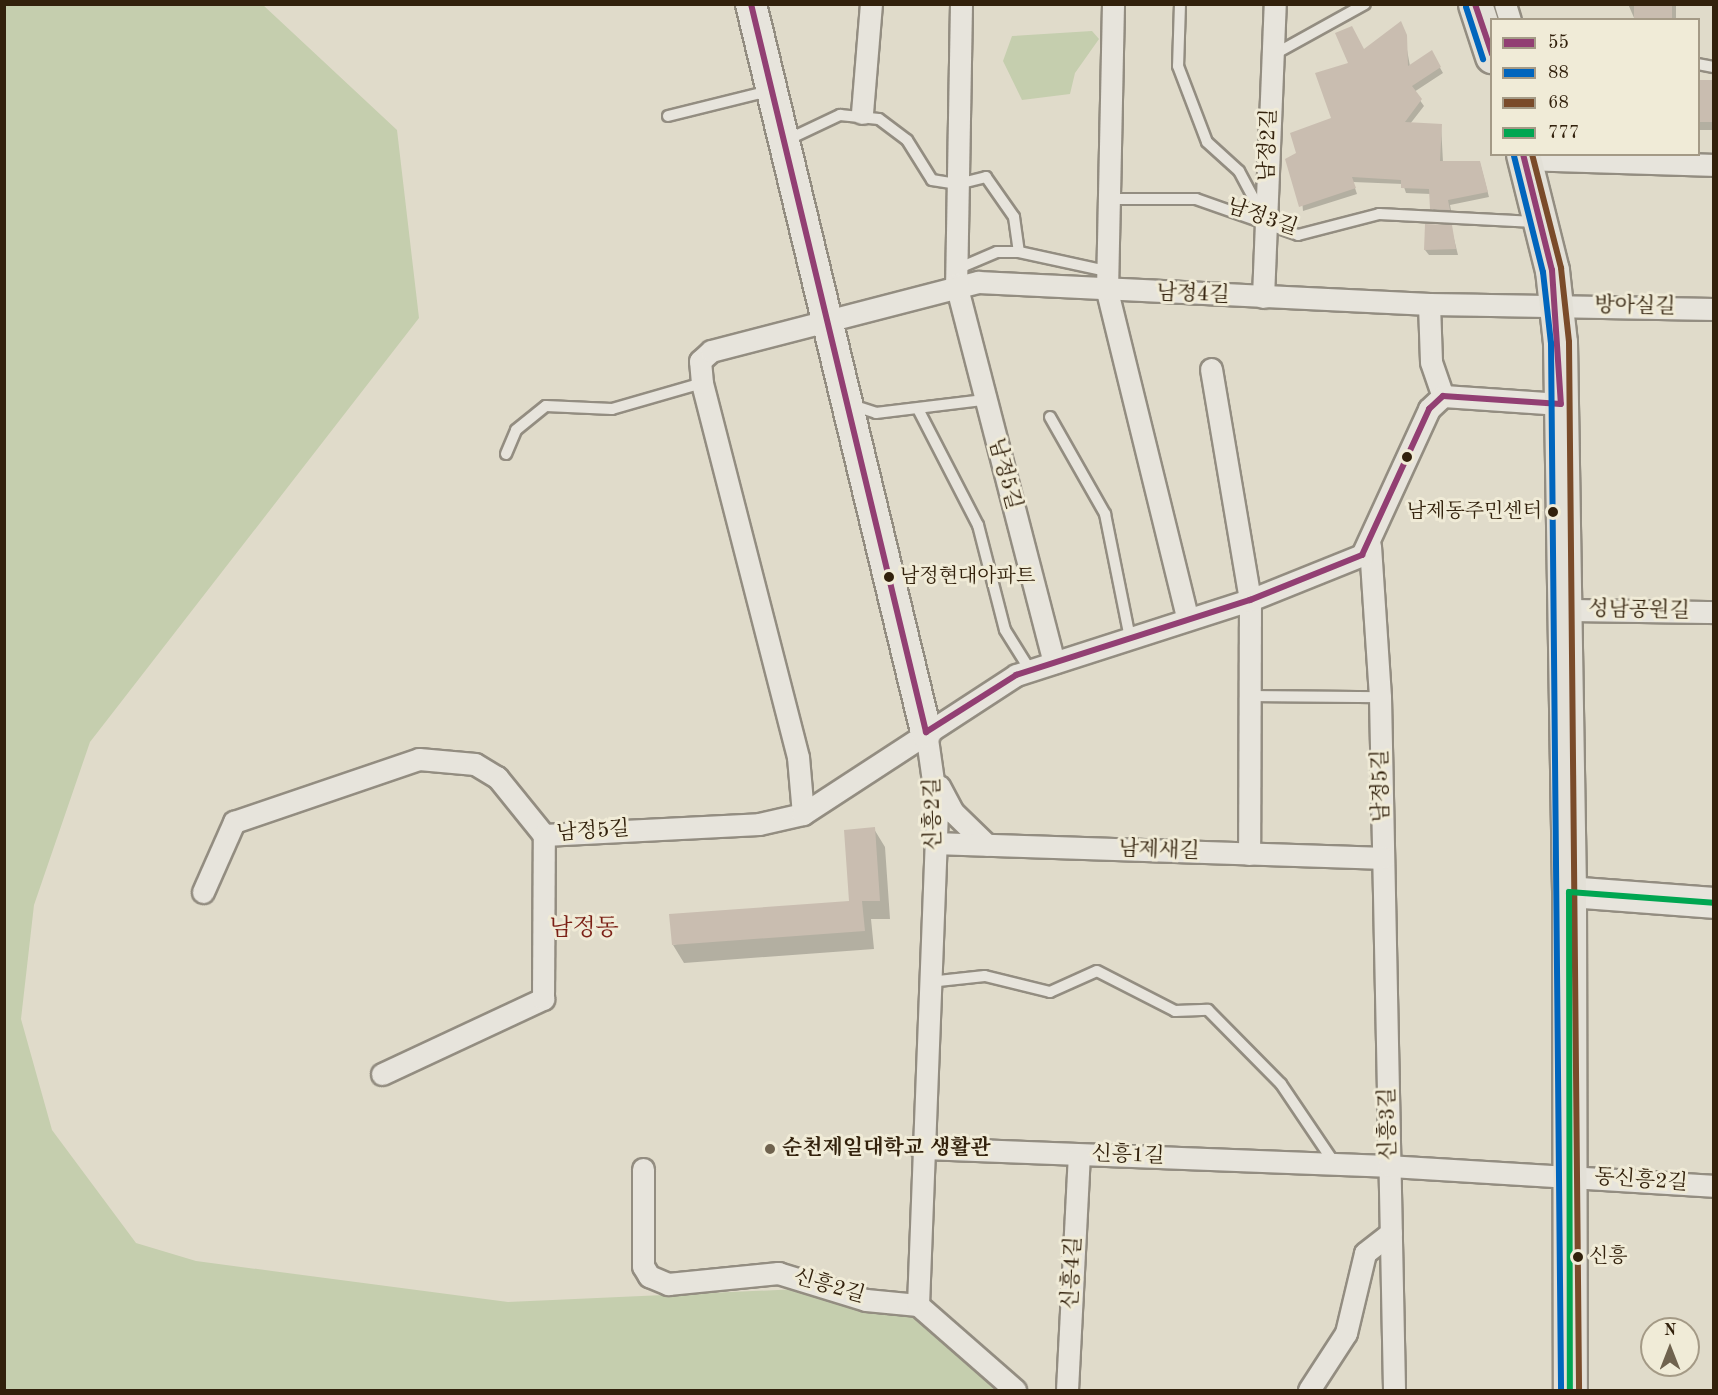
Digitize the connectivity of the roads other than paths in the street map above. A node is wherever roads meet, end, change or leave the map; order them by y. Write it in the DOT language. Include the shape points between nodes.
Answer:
graph roads {
  1 [pos="751,4"];
  2 [pos="871,4"];
  3 [pos="961,4"];
  4 [pos="1113,4"];
  5 [pos="1180,4"];
  6 [pos="1275,4"];
  7 [pos="1365,4"];
  8 [pos="1475,4"];
  9 [pos="1490,53"];
  10 [pos="1273,55"];
  11 [pos="772,90"];
  12 [pos="862,113"];
  13 [pos="668,116"];
  14 [pos="784,141"];
  15 [pos="1538,157"];
  16 [pos="1713,165"];
  17 [pos="958,184"];
  18 [pos="1108,199"];
  19 [pos="1266,221"];
  20 [pos="1541,222"];
  21 [pos="1019,252"];
  22 [pos="957,277"];
  23 [pos="1107,281"];
  24 [pos="1263,297"];
  25 [pos="1429,304"];
  26 [pos="1557,306"];
  27 [pos="1713,309"];
  28 [pos="824,319"];
  29 [pos="1211,369"];
  30 [pos="702,384"];
  31 [pos="1443,396"];
  32 [pos="984,400"];
  33 [pos="845,403"];
  34 [pos="1561,404"];
  35 [pos="918,410"];
  36 [pos="1050,417"];
  37 [pos="507,454"];
  38 [pos="1370,546"];
  39 [pos="1250,600"];
  40 [pos="1564,610"];
  41 [pos="1713,612"];
  42 [pos="1187,616"];
  43 [pos="1130,638"];
  44 [pos="1054,663"];
  45 [pos="1030,670"];
  46 [pos="1253,696"];
  47 [pos="1380,697"];
  48 [pos="926,732"];
  49 [pos="935,776"];
  50 [pos="803,814"];
  51 [pos="544,835"];
  52 [pos="936,843"];
  53 [pos="987,845"];
  54 [pos="1250,854"];
  55 [pos="1383,858"];
  56 [pos="203,892"];
  57 [pos="1569,892"];
  58 [pos="1713,903"];
  59 [pos="927,982"];
  60 [pos="382,1074"];
  61 [pos="921,1148"];
  62 [pos="1079,1155"];
  63 [pos="1335,1164"];
  64 [pos="1389,1166"];
  65 [pos="643,1169"];
  66 [pos="1569,1176"];
  67 [pos="1713,1186"];
  68 [pos="1391,1233"];
  69 [pos="918,1305"];
  70 [pos="1015,1390"];
  71 [pos="1067,1390"];
  72 [pos="1309,1390"];
  73 [pos="1394,1390"];
  74 [pos="1570,1390"];
  1 -- 11 [label="street"];
  2 -- 12 [label="street"];
  3 -- 17 [label="street"];
  4 -- 18 [label="street"];
  5 -- 19 [label="lane, 남정2길" via="1178,66 1207,142 1239,171"];
  6 -- 10 [label="street, 남정2길"];
  7 -- 10 [label="lane"];
  8 -- 9 [label="main road"];
  10 -- 19 [label="street, 남정2길"];
  11 -- 13 [label="lane"];
  11 -- 14 [label="street"];
  12 -- 14 [label="lane" via="840,116"];
  12 -- 17 [label="lane" via="907,140 932,180"];
  14 -- 28 [label="street"];
  15 -- 16 [label="street"];
  15 -- 20 [label="main road"];
  17 -- 21 [label="lane" via="986,177 1014,217"];
  17 -- 22 [label="street"];
  18 -- 19 [label="lane, 남정3길" via="1196,198"];
  18 -- 23 [label="street"];
  19 -- 20 [label="lane, 남정3길" via="1298,235 1379,214"];
  19 -- 24 [label="street"];
  20 -- 26 [label="main road"];
  21 -- 22 [label="lane" via="997,252"];
  21 -- 23 [label="lane"];
  22 -- 23 [label="street, 남정4길"];
  22 -- 28 [label="street, 남정4길"];
  22 -- 32 [label="street, 남정5길"];
  23 -- 24 [label="street, 남정4길"];
  23 -- 42 [label="street"];
  24 -- 25 [label="street, 남정4길"];
  25 -- 26 [label="street, 남정4길"];
  25 -- 31 [label="street" via="1431,362"];
  26 -- 27 [label="street, 방아실길"];
  26 -- 34 [label="main road"];
  28 -- 30 [label="street, 남정4길" via="711,351 700,361"];
  28 -- 33 [label="street"];
  29 -- 39 [label="street"];
  30 -- 37 [label="lane" via="612,409 546,406 516,430"];
  30 -- 50 [label="street" via="798,757"];
  31 -- 34 [label="street"];
  31 -- 38 [label="street" via="1430,409"];
  32 -- 35 [label="lane"];
  32 -- 44 [label="street, 남정5길"];
  33 -- 35 [label="lane" via="876,413"];
  33 -- 48 [label="street"];
  34 -- 40 [label="main road"];
  35 -- 45 [label="lane" via="978,525 1005,630"];
  36 -- 43 [label="lane" via="1105,514"];
  38 -- 39 [label="street, 남정5길" via="1362,555"];
  38 -- 47 [label="street, 남정5길"];
  39 -- 42 [label="street, 남정5길"];
  39 -- 46 [label="street"];
  40 -- 41 [label="street, 성남공원길"];
  40 -- 57 [label="main road"];
  42 -- 43 [label="street, 남정5길"];
  43 -- 44 [label="street, 남정5길"];
  44 -- 45 [label="street, 남정5길"];
  45 -- 48 [label="street, 남정5길" via="1000,683"];
  46 -- 47 [label="lane"];
  46 -- 54 [label="street"];
  47 -- 55 [label="street, 남정5길"];
  48 -- 49 [label="street, 신흥2길"];
  48 -- 50 [label="street, 남정5길"];
  49 -- 52 [label="street, 신흥2길"];
  49 -- 53 [label="street" via="953,812"];
  50 -- 51 [label="street, 남정5길" via="759,824"];
  51 -- 56 [label="street" via="497,777 475,764 419,759 234,822"];
  51 -- 60 [label="street, 남정5길" via="543,999"];
  52 -- 53 [label="street, 남제새길"];
  52 -- 59 [label="street, 신흥2길"];
  53 -- 54 [label="street, 남제새길"];
  54 -- 55 [label="street, 남제새길"];
  55 -- 64 [label="street, 신흥3길"];
  57 -- 58 [label="street"];
  57 -- 66 [label="main road"];
  59 -- 61 [label="street, 신흥2길"];
  59 -- 63 [label="lane" via="985,976 1050,992 1097,971 1175,1011 1208,1010 1281,1084"];
  61 -- 62 [label="street, 신흥1길"];
  61 -- 69 [label="street, 신흥2길"];
  62 -- 63 [label="street, 신흥1길"];
  62 -- 71 [label="street, 신흥4길"];
  63 -- 64 [label="street, 신흥1길"];
  64 -- 66 [label="street, 신흥1길"];
  64 -- 68 [label="street, 신흥3길"];
  65 -- 69 [label="street, 신흥2길" via="643,1266 648,1276 668,1284 778,1273 866,1300"];
  66 -- 67 [label="street, 동신흥2길"];
  66 -- 74 [label="main road"];
  68 -- 72 [label="street" via="1365,1253 1346,1333"];
  68 -- 73 [label="street, 신흥3길"];
  69 -- 70 [label="street"];
}
